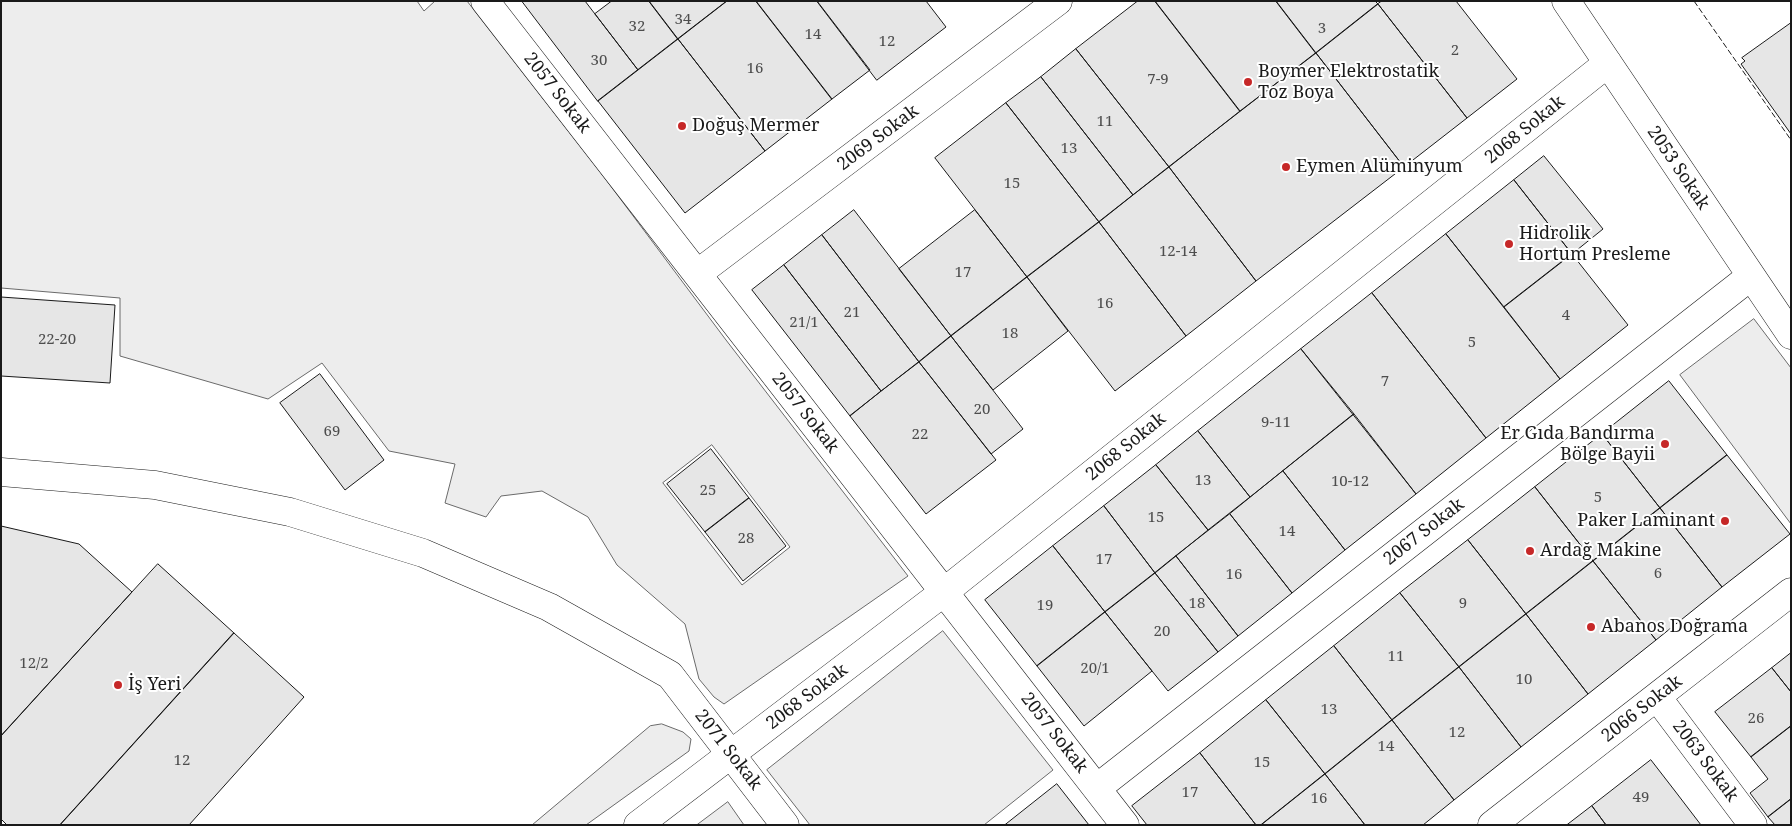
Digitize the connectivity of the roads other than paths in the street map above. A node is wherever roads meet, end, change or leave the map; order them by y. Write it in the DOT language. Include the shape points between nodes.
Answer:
graph roads {
  1 [pos="485,1"];
  2 [pos="1058,1"];
  3 [pos="1566,1"];
  4 [pos="1608,63"];
  5 [pos="697,274"];
  6 [pos="1751,276"];
  7 [pos="1791,335"];
  8 [pos="1,472"];
  9 [pos="944,592"];
  10 [pos="1791,592"];
  11 [pos="1658,697"];
  12 [pos="732,754"];
  13 [pos="1097,788"];
  14 [pos="638,825"];
  15 [pos="785,825"];
  16 [pos="1126,825"];
  17 [pos="1492,825"];
  18 [pos="1753,825"];
  1 -- 5 [label="street, 2057 Sokak"];
  2 -- 5 [label="street, 2069 Sokak"];
  3 -- 4 [label="street, 2053 Sokak"];
  4 -- 6 [label="street, 2053 Sokak"];
  4 -- 9 [label="street, 2068 Sokak"];
  5 -- 9 [label="street, 2057 Sokak"];
  6 -- 7 [label="street, 2053 Sokak"];
  6 -- 13 [label="street, 2067 Sokak"];
  8 -- 12 [label="street, 2071 Sokak" via="155,485 290,512 423,553 549,607 670,675"];
  9 -- 12 [label="street, 2068 Sokak"];
  9 -- 13 [label="street, 2057 Sokak"];
  10 -- 11 [label="street, 2066 Sokak"];
  11 -- 17 [label="street, 2066 Sokak"];
  11 -- 18 [label="street, 2063 Sokak"];
  12 -- 14 [label="street, 2068 Sokak"];
  12 -- 15 [label="street, 2071 Sokak"];
  13 -- 16 [label="street, 2057 Sokak"];
}
